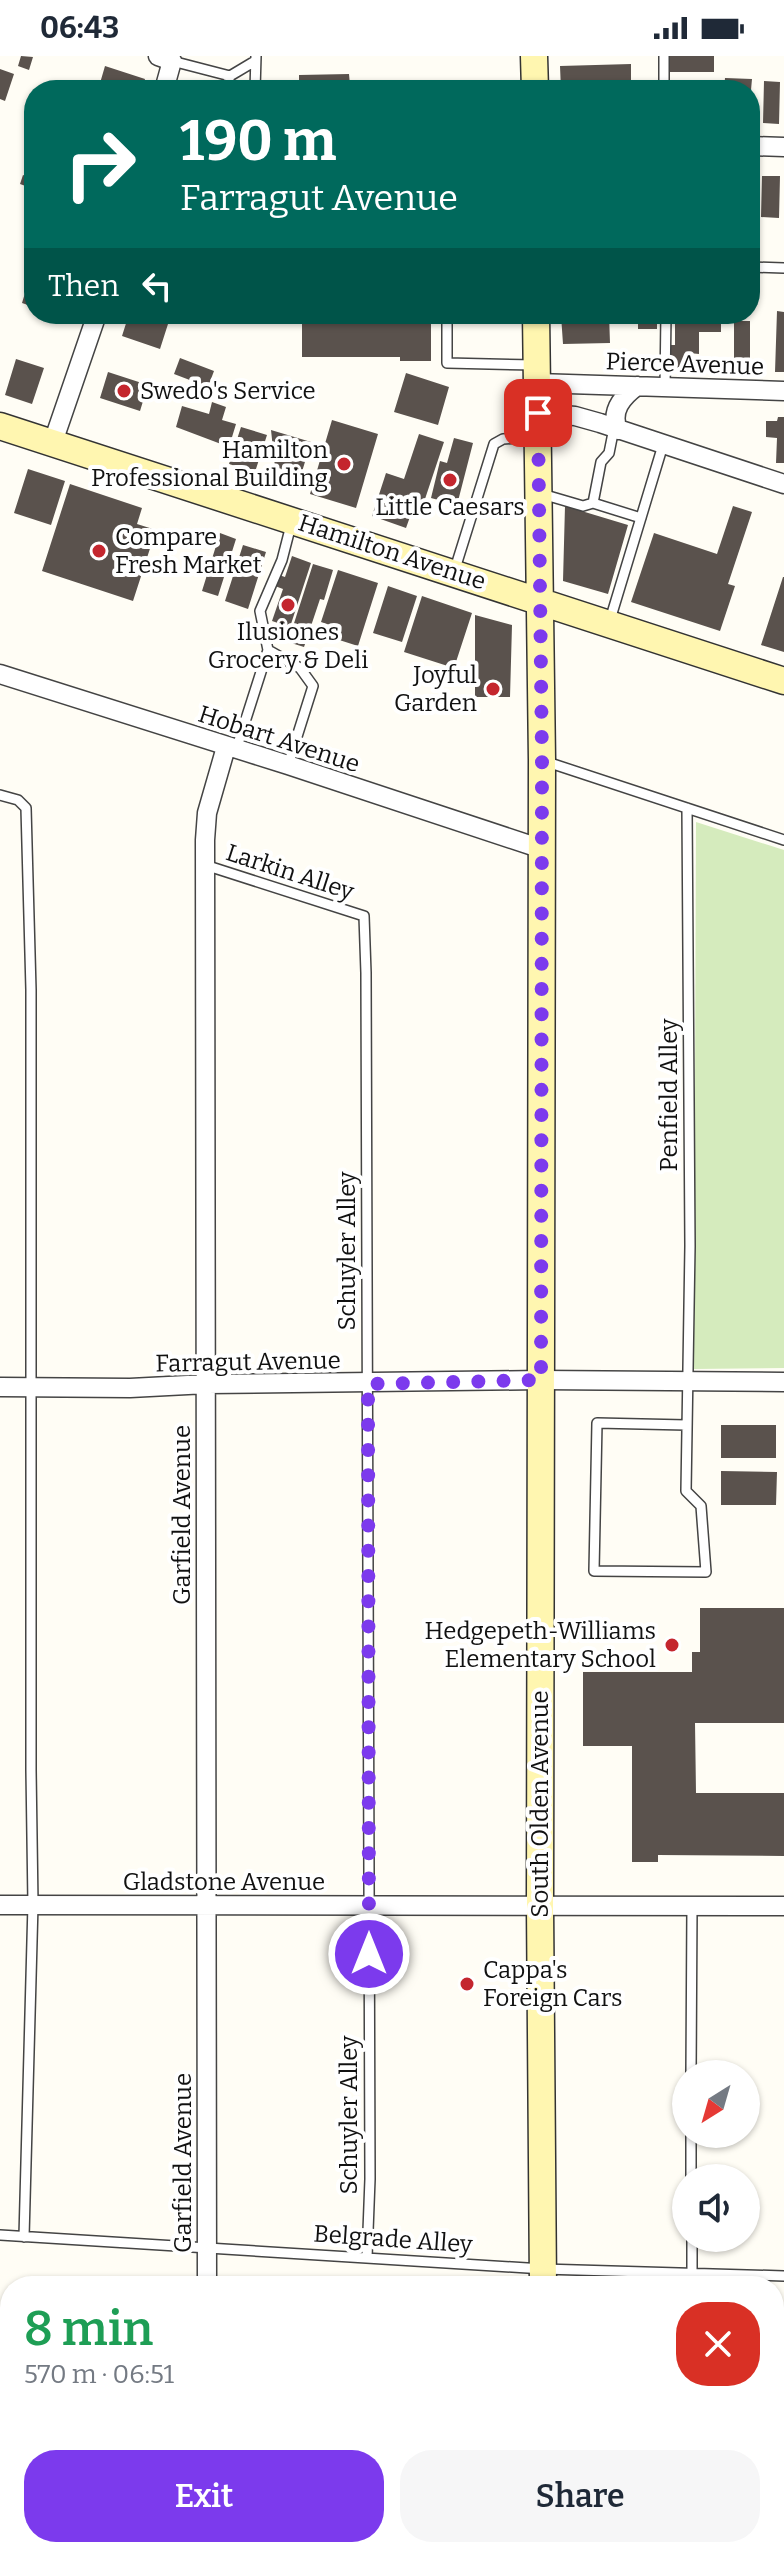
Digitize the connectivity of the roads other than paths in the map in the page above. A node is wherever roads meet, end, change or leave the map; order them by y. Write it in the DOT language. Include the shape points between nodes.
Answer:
graph roads {
  1 [pos="534,56"];
  2 [pos="664,56"];
  3 [pos="165,58"];
  4 [pos="256,58"];
  5 [pos="230,76"];
  6 [pos="164,80"];
  7 [pos="229,80"];
  8 [pos="255,80"];
  9 [pos="535,80"];
  10 [pos="664,80"];
  11 [pos="760,146"];
  12 [pos="784,147"];
  13 [pos="760,267"];
  14 [pos="784,268"];
  15 [pos="94,324"];
  16 [pos="447,324"];
  17 [pos="536,324"];
  18 [pos="666,324"];
  19 [pos="537,374"];
  20 [pos="637,386"];
  21 [pos="665,387"];
  22 [pos="784,391"];
  23 [pos="538,425"];
  24 [pos="0,426"];
  25 [pos="616,429"];
  26 [pos="53,442"];
  27 [pos="663,445"];
  28 [pos="784,484"];
  29 [pos="539,493"];
  30 [pos="593,503"];
  31 [pos="641,518"];
  32 [pos="293,520"];
  33 [pos="454,572"];
  34 [pos="538,600"];
  35 [pos="609,623"];
  36 [pos="268,650"];
  37 [pos="0,674"];
  38 [pos="784,681"];
  39 [pos="231,748"];
  40 [pos="542,760"];
  41 [pos="288,765"];
  42 [pos="0,795"];
  43 [pos="687,808"];
  44 [pos="784,840"];
  45 [pos="542,849"];
  46 [pos="205,865"];
  47 [pos="364,916"];
  48 [pos="541,1380"];
  49 [pos="688,1382"];
  50 [pos="784,1382"];
  51 [pos="207,1384"];
  52 [pos="368,1384"];
  53 [pos="0,1387"];
  54 [pos="31,1388"];
  55 [pos="686,1425"];
  56 [pos="33,1904"];
  57 [pos="0,1905"];
  58 [pos="206,1906"];
  59 [pos="692,1906"];
  60 [pos="784,1906"];
  61 [pos="368,1907"];
  62 [pos="540,1907"];
  63 [pos="691,2060"];
  64 [pos="0,2235"];
  65 [pos="24,2237"];
  66 [pos="207,2249"];
  67 [pos="692,2252"];
  68 [pos="367,2257"];
  69 [pos="692,2273"];
  70 [pos="207,2276"];
  71 [pos="534,2276"];
  72 [pos="543,2276"];
  73 [pos="580,2276"];
  74 [pos="784,2276"];
  1 -- 9 [label="main road"];
  2 -- 10 [label="lane"];
  3 -- 5 [label="lane"];
  3 -- 6 [label="street"];
  4 -- 5 [label="lane"];
  4 -- 8 [label="lane"];
  5 -- 7 [label="lane"];
  11 -- 12 [label="street"];
  13 -- 14 [label="lane"];
  15 -- 26 [label="street"];
  16 -- 19 [label="lane" via="447,363"];
  17 -- 19 [label="main road, South Olden Avenue"];
  18 -- 21 [label="lane"];
  19 -- 20 [label="street, Pierce Avenue"];
  19 -- 23 [label="main road, South Olden Avenue"];
  20 -- 21 [label="street, Pierce Avenue"];
  20 -- 25 [label="street" via="617,407"];
  21 -- 22 [label="street, Pierce Avenue"];
  23 -- 25 [label="street" via="575,416"];
  23 -- 29 [label="main road, South Olden Avenue"];
  23 -- 33 [label="lane" via="494,444"];
  24 -- 26 [label="main road, Hamilton Avenue"];
  25 -- 27 [label="street"];
  25 -- 30 [label="lane" via="601,462"];
  26 -- 32 [label="main road, Hamilton Avenue"];
  27 -- 28 [label="street"];
  27 -- 31 [label="lane"];
  29 -- 30 [label="lane" via="583,506"];
  29 -- 34 [label="main road, South Olden Avenue"];
  30 -- 31 [label="lane"];
  31 -- 35 [label="lane"];
  32 -- 33 [label="main road, Hamilton Avenue"];
  32 -- 36 [label="lane" via="260,611"];
  33 -- 34 [label="main road, Hamilton Avenue"];
  34 -- 35 [label="main road, Hamilton Avenue"];
  34 -- 40 [label="main road, South Olden Avenue"];
  35 -- 38 [label="main road, Hamilton Avenue"];
  36 -- 39 [label="lane"];
  36 -- 41 [label="lane" via="300,668 313,686"];
  37 -- 39 [label="street, Hobart Avenue"];
  39 -- 41 [label="street, Hobart Avenue"];
  39 -- 46 [label="street, Garfield Avenue" via="207,813"];
  40 -- 43 [label="lane"];
  40 -- 45 [label="main road, South Olden Avenue"];
  41 -- 45 [label="street, Hobart Avenue"];
  42 -- 54 [label="lane" via="26,808"];
  43 -- 44 [label="lane"];
  43 -- 49 [label="lane, Penfield Alley"];
  45 -- 48 [label="main road, South Olden Avenue"];
  46 -- 47 [label="lane, Larkin Alley"];
  46 -- 51 [label="street, Garfield Avenue"];
  47 -- 52 [label="lane, Schuyler Alley"];
  48 -- 49 [label="street, Farragut Avenue"];
  48 -- 52 [label="street, Farragut Avenue"];
  48 -- 62 [label="main road, South Olden Avenue"];
  49 -- 50 [label="street, Farragut Avenue"];
  49 -- 55 [label="lane, Penfield Alley"];
  51 -- 52 [label="street, Farragut Avenue"];
  51 -- 54 [label="street, Farragut Avenue"];
  51 -- 58 [label="street, Garfield Avenue"];
  52 -- 61 [label="lane, Schuyler Alley"];
  53 -- 54 [label="street, Farragut Avenue"];
  54 -- 56 [label="lane"];
  55 -- 55 [label="lane, Penfield Alley" via="686,1491 701,1506 706,1572 594,1571 597,1423"];
  56 -- 57 [label="street, Gladstone Avenue"];
  56 -- 58 [label="street, Gladstone Avenue"];
  56 -- 65 [label="lane"];
  58 -- 61 [label="street, Gladstone Avenue"];
  58 -- 66 [label="street, Garfield Avenue"];
  59 -- 60 [label="street, Gladstone Avenue"];
  59 -- 62 [label="street, Gladstone Avenue"];
  59 -- 63 [label="lane"];
  61 -- 62 [label="street, Gladstone Avenue"];
  61 -- 68 [label="lane, Schuyler Alley"];
  62 -- 72 [label="main road, South Olden Avenue"];
  64 -- 65 [label="lane, Belgrade Alley"];
  65 -- 66 [label="lane, Belgrade Alley"];
  66 -- 68 [label="lane, Belgrade Alley"];
  66 -- 70 [label="street, Garfield Avenue"];
  67 -- 69 [label="lane"];
  68 -- 71 [label="lane, Belgrade Alley"];
  69 -- 73 [label="lane, Belgrade Alley"];
  69 -- 74 [label="lane, Belgrade Alley"];
}
